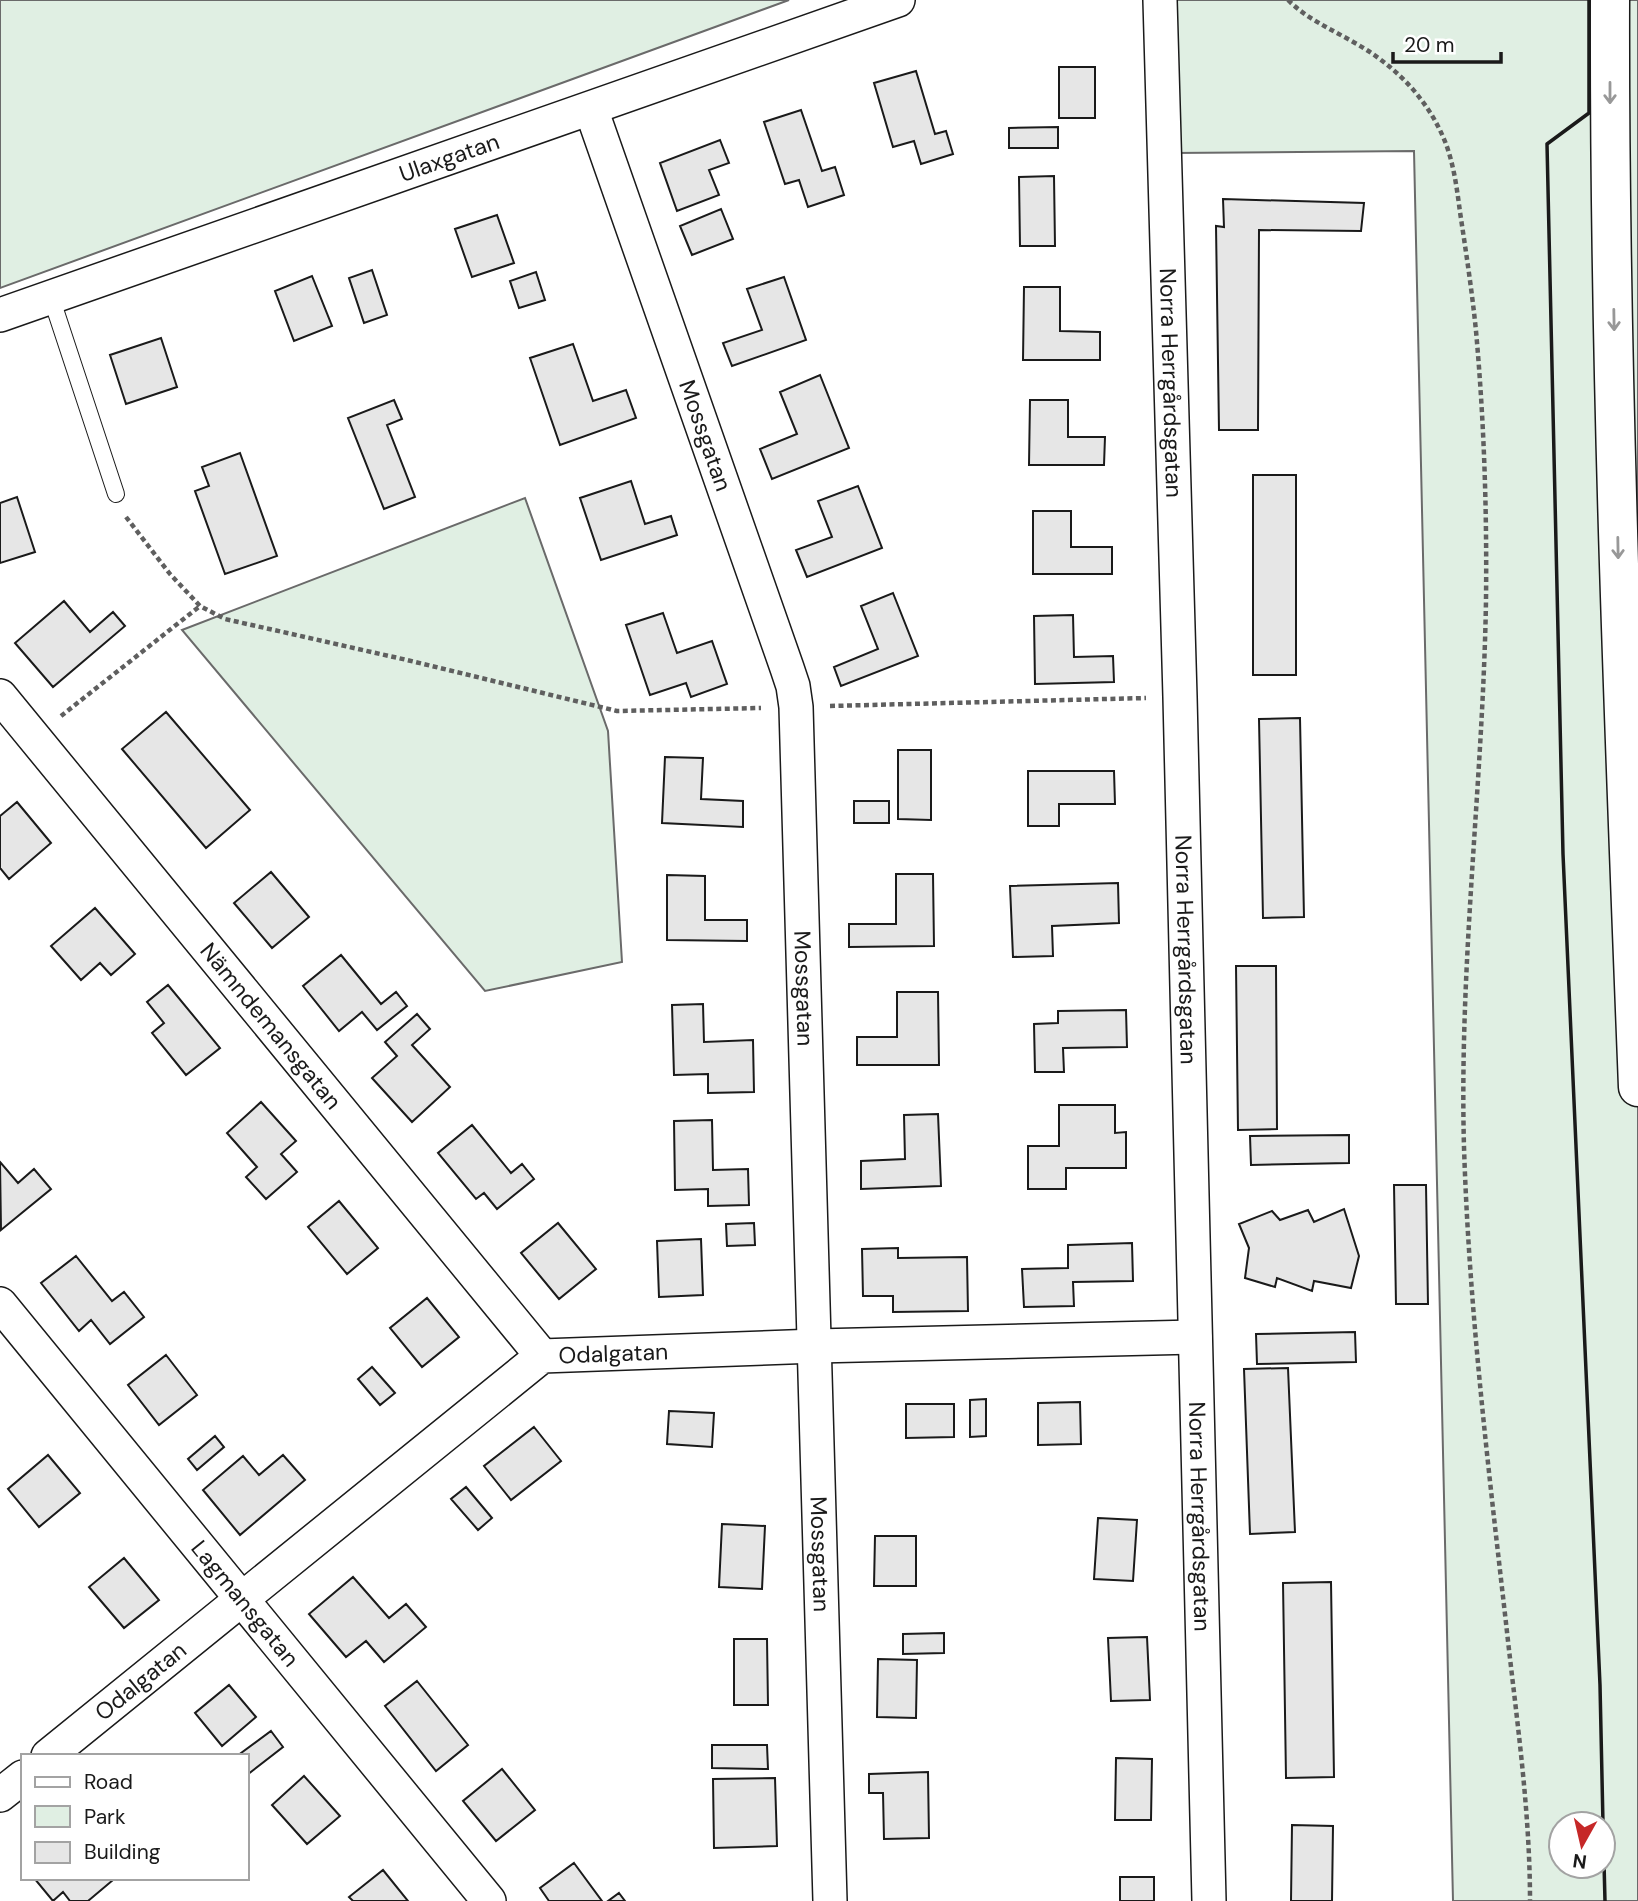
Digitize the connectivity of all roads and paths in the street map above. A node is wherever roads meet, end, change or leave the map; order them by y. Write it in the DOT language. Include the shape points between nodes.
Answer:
graph roads {
  1 [pos="898,0"];
  2 [pos="1160,0"];
  3 [pos="1288,0"];
  4 [pos="1610,0"];
  5 [pos="591,109"];
  6 [pos="51,297"];
  7 [pos="0,315"];
  8 [pos="116,494"];
  9 [pos="200,606"];
  10 [pos="0,696"];
  11 [pos="1180,697"];
  12 [pos="796,707"];
  13 [pos="34,738"];
  14 [pos="1638,1087"];
  15 [pos="0,1304"];
  16 [pos="1195,1337"];
  17 [pos="816,1346"];
  18 [pos="542,1356"];
  19 [pos="240,1598"];
  20 [pos="50,1754"];
  21 [pos="21,1779"];
  22 [pos="0,1795"];
  23 [pos="489,1901"];
  24 [pos="830,1901"];
  25 [pos="1209,1901"];
  26 [pos="1530,1901"];
  1 -- 5 [label="street, Ulaxgatan"];
  2 -- 11 [label="street, Norra Herrgårdsgatan"];
  3 -- 26 [label="path" via="1311,19 1382,60 1427,109 1454,171 1470,278 1486,479 1486,601 1465,979 1464,1141 1476,1357 1524,1787"];
  4 -- 14 [label="highway, one-way" via="1619,582"];
  5 -- 6 [label="street, Ulaxgatan"];
  5 -- 12 [label="street, Mossgatan" via="790,677"];
  6 -- 7 [label="street, Ulaxgatan"];
  6 -- 8 [label="lane"];
  8 -- 9 [label="path" via="127,520"];
  9 -- 12 [label="path" via="225,619 617,711"];
  9 -- 13 [label="path"];
  10 -- 13 [label="street, Nämndemansgatan"];
  11 -- 12 [label="path"];
  11 -- 16 [label="street, Norra Herrgårdsgatan"];
  12 -- 17 [label="street, Mossgatan"];
  13 -- 18 [label="street, Nämndemansgatan"];
  15 -- 19 [label="street, Lagmansgatan"];
  16 -- 17 [label="street, Odalgatan"];
  16 -- 25 [label="street, Norra Herrgårdsgatan"];
  17 -- 18 [label="street, Odalgatan"];
  17 -- 24 [label="street, Mossgatan"];
  18 -- 19 [label="street, Odalgatan"];
  19 -- 20 [label="street, Odalgatan"];
  19 -- 23 [label="street, Lagmansgatan"];
  21 -- 22 [label="street"];
}
